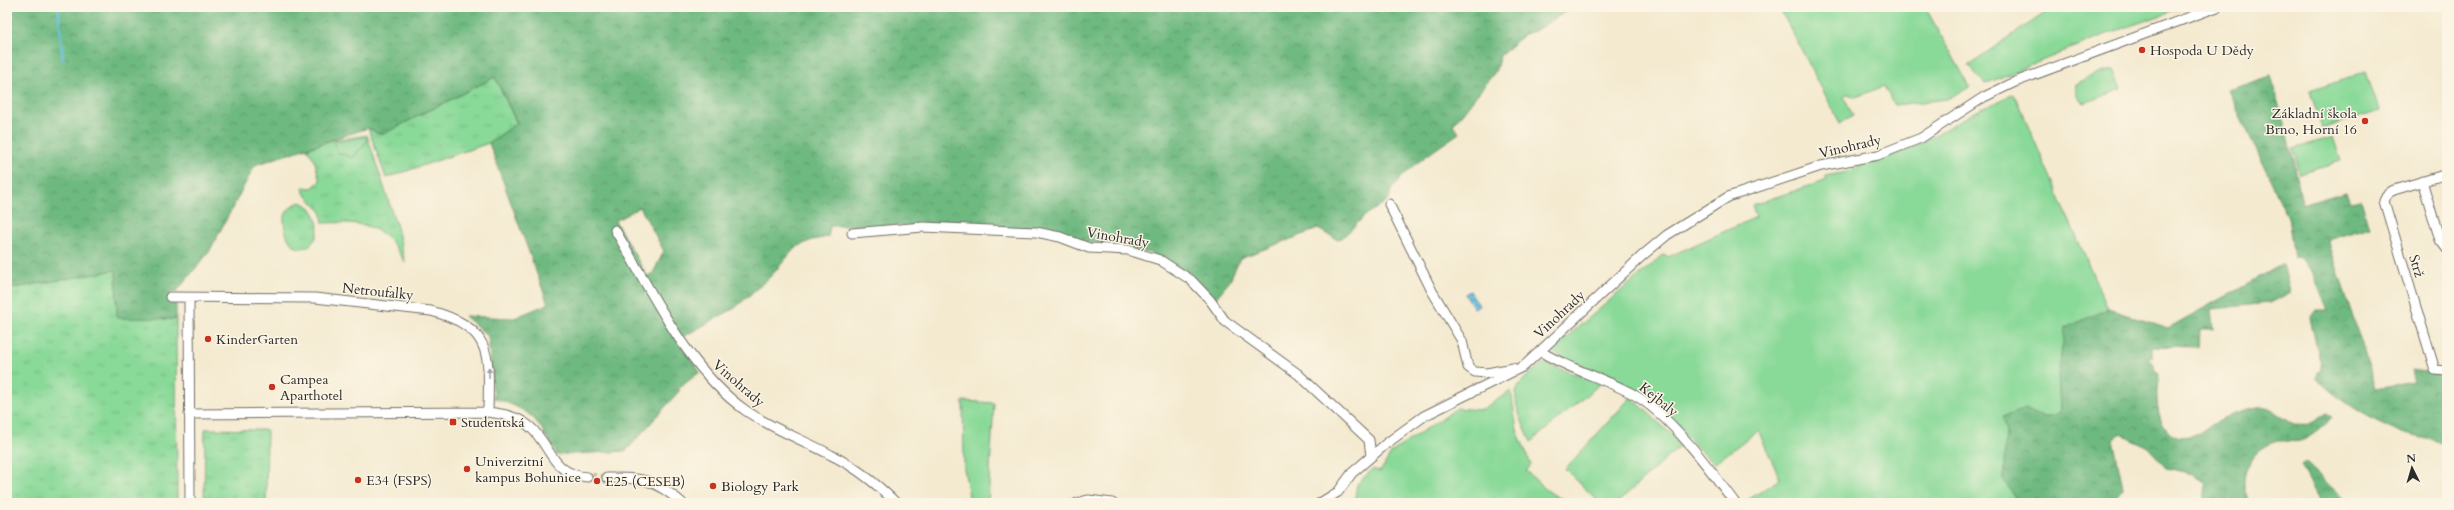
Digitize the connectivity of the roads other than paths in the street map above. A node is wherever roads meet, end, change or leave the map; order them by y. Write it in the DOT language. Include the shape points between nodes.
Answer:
graph roads {
  1 [pos="2217,7"];
  2 [pos="2447,174"];
  3 [pos="2422,182"];
  4 [pos="1389,204"];
  5 [pos="615,230"];
  6 [pos="852,233"];
  7 [pos="2447,249"];
  8 [pos="170,297"];
  9 [pos="189,298"];
  10 [pos="1540,351"];
  11 [pos="1524,366"];
  12 [pos="2447,371"];
  13 [pos="488,412"];
  14 [pos="189,414"];
  15 [pos="1371,456"];
  16 [pos="587,477"];
  17 [pos="607,478"];
  18 [pos="1338,492"];
  19 [pos="190,503"];
  20 [pos="682,503"];
  21 [pos="896,503"];
  22 [pos="1077,503"];
  23 [pos="1112,503"];
  24 [pos="1320,503"];
  25 [pos="1332,503"];
  26 [pos="1735,503"];
  1 -- 10 [label="street, Vinohrady" via="2015,82 1984,97 1921,138 1878,155 1820,166 1728,197 1667,235 1643,254"];
  2 -- 3 [label="street, Strž"];
  3 -- 7 [label="street" via="2440,240"];
  3 -- 12 [label="street, Strž" via="2388,193 2384,206 2435,370"];
  4 -- 11 [label="street" via="1432,291 1462,341 1468,367 1475,372 1487,373"];
  5 -- 21 [label="street, Vinohrady" via="700,368 744,408 770,426 832,455 878,486"];
  6 -- 15 [label="street, Vinohrady" via="924,226 1036,232 1060,237 1089,248 1128,250 1160,260 1191,280 1225,321 1298,374 1368,440"];
  8 -- 9 [label="street, Netroufalky"];
  13 -- 9 [label="street, Netroufalky, one-way" via="489,369 486,350 476,332 448,316 431,311 315,298"];
  9 -- 14 [label="street"];
  10 -- 11 [label="street, Vinohrady"];
  10 -- 26 [label="street, Kejbaly" via="1637,398 1669,425 1708,467"];
  11 -- 15 [label="street, Vinohrady" via="1424,416"];
  13 -- 14 [label="street"];
  13 -- 16 [label="street" via="510,415 529,426 561,469 570,474"];
  14 -- 19 [label="street"];
  15 -- 18 [label="street, Vinohrady" via="1352,473"];
  17 -- 20 [label="street" via="650,481 669,491"];
  18 -- 24 [label="street, Vinohrady"];
  18 -- 25 [label="street"];
  22 -- 23 [label="street" via="1088,500"];
}
